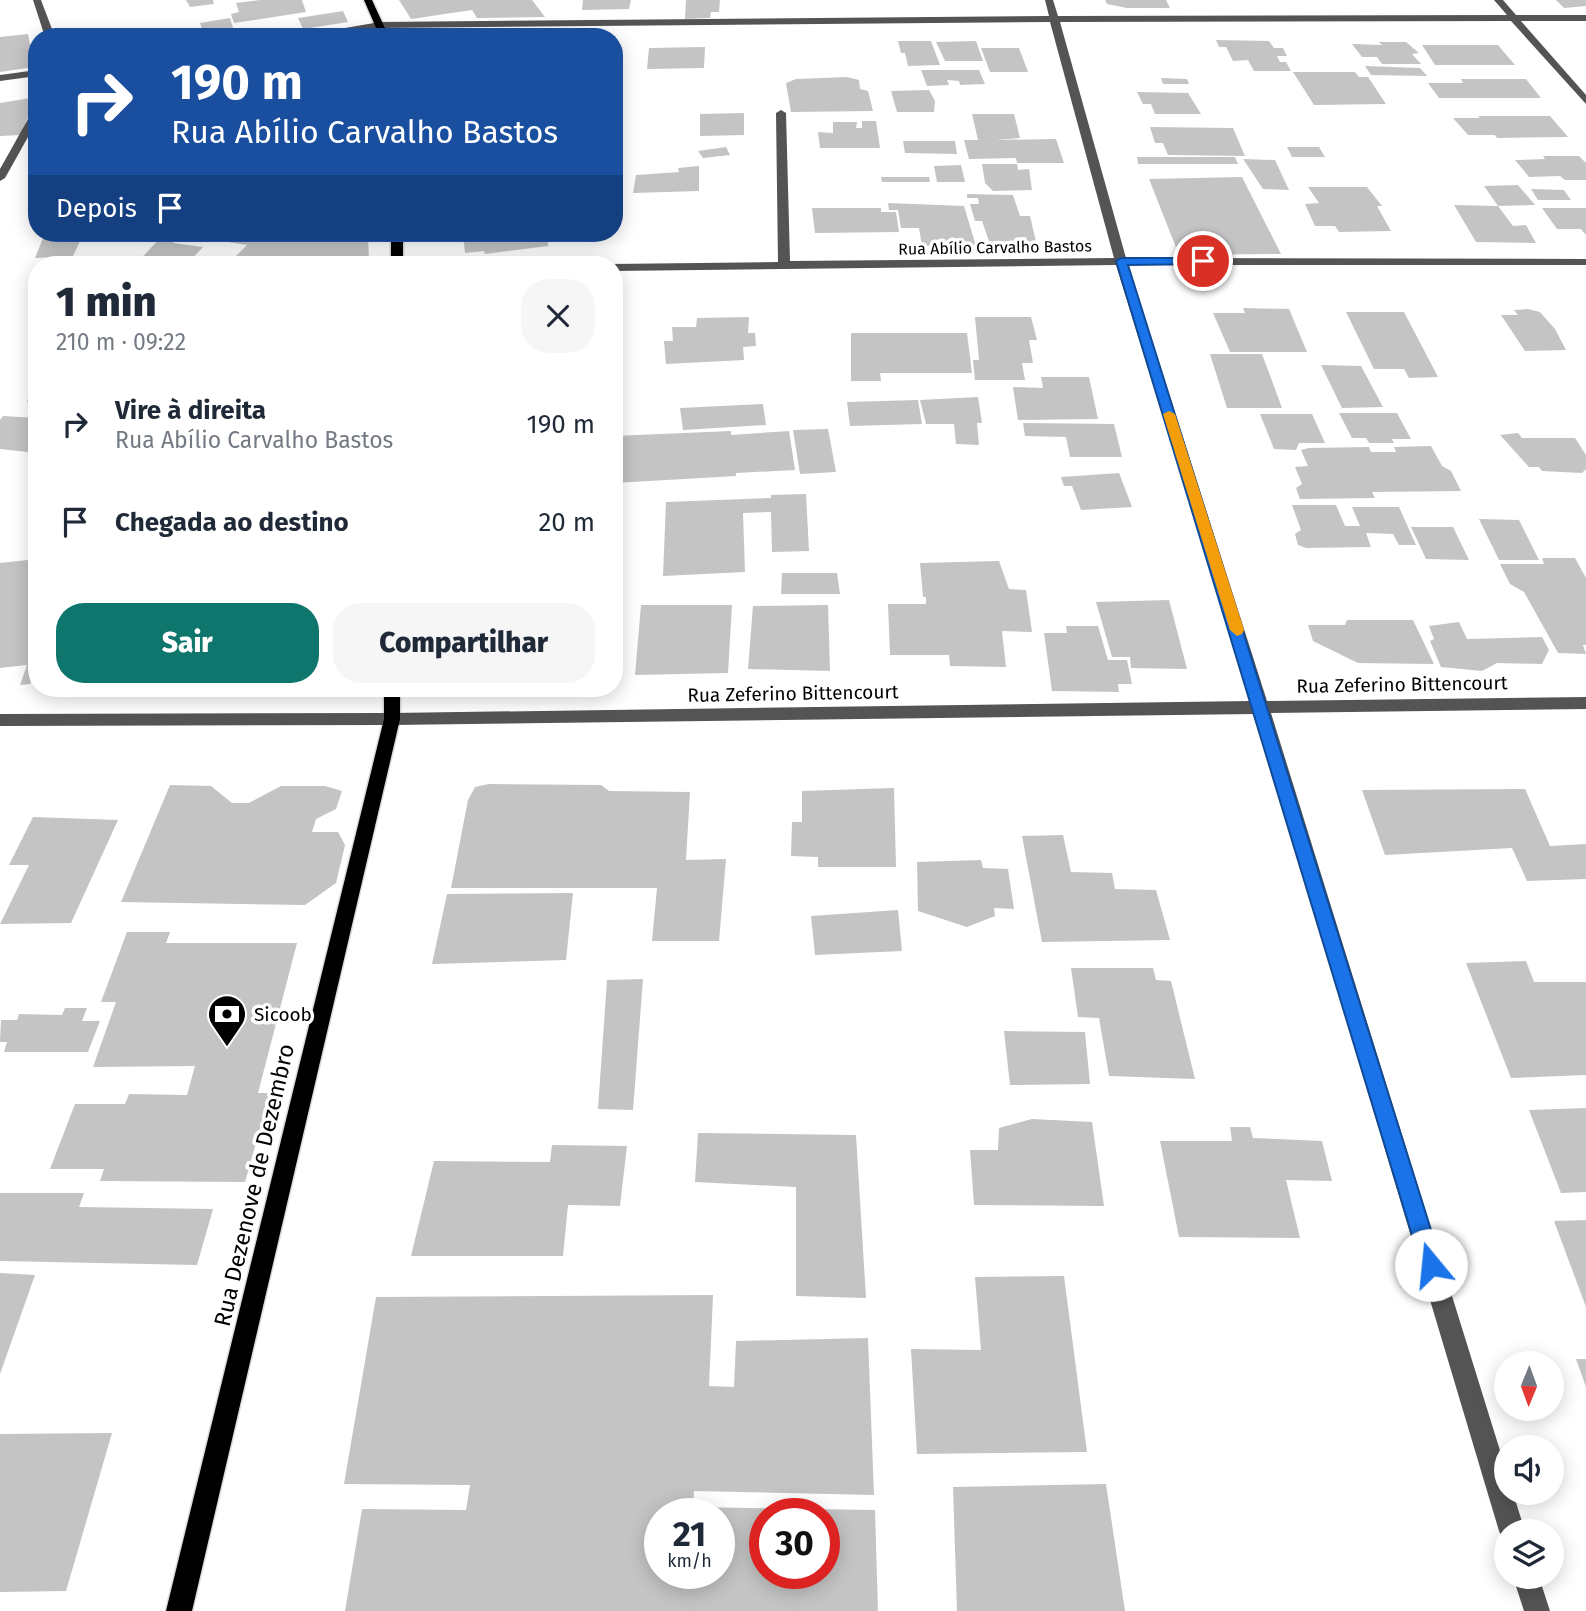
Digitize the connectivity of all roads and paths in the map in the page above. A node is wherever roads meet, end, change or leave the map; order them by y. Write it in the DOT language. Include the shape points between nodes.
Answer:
graph roads {
  1 [pos="37,0"];
  2 [pos="368,0"];
  3 [pos="1049,0"];
  4 [pos="1498,0"];
  5 [pos="1586,18"];
  6 [pos="1054,19"];
  7 [pos="1514,19"];
  8 [pos="380,25"];
  9 [pos="47,28"];
  10 [pos="359,28"];
  11 [pos="381,28"];
  12 [pos="28,74"];
  13 [pos="0,78"];
  14 [pos="1586,101"];
  15 [pos="781,113"];
  16 [pos="28,128"];
  17 [pos="0,178"];
  18 [pos="1121,261"];
  19 [pos="1586,262"];
  20 [pos="784,266"];
  21 [pos="623,267"];
  22 [pos="392,697"];
  23 [pos="1586,703"];
  24 [pos="1261,707"];
  25 [pos="392,719"];
  26 [pos="0,720"];
  27 [pos="1509,1519"];
  28 [pos="1530,1589"];
  29 [pos="178,1611"];
  30 [pos="1537,1611"];
  1 -- 9 [label="street"];
  2 -- 8 [label="main road"];
  3 -- 6 [label="street"];
  4 -- 7 [label="street"];
  5 -- 7 [label="street"];
  6 -- 7 [label="street"];
  6 -- 8 [label="street"];
  6 -- 18 [label="street"];
  7 -- 14 [label="street"];
  8 -- 10 [label="street"];
  8 -- 11 [label="main road"];
  12 -- 13 [label="street"];
  15 -- 20 [label="street"];
  16 -- 17 [label="street"];
  18 -- 19 [label="street, Rua Abílio Carvalho Bastos"];
  18 -- 20 [label="street, Rua Abílio Carvalho Bastos"];
  18 -- 24 [label="street"];
  20 -- 21 [label="street, Rua Abílio Carvalho Bastos"];
  22 -- 25 [label="main road, Rua Dezenove de Dezembro"];
  23 -- 24 [label="street, Rua Zeferino Bittencourt"];
  24 -- 25 [label="street, Rua Zeferino Bittencourt"];
  24 -- 27 [label="street"];
  25 -- 26 [label="street, Rua Zeferino Bittencourt"];
  25 -- 29 [label="main road, Rua Dezenove de Dezembro"];
  28 -- 30 [label="street"];
}
